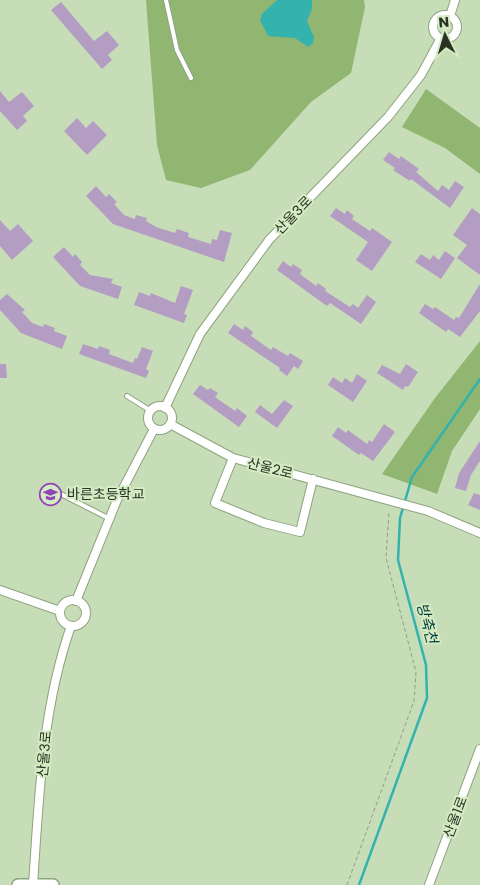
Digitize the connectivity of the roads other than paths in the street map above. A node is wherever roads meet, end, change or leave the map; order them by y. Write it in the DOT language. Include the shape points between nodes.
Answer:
graph roads {
  1 [pos="166,0"];
  2 [pos="455,0"];
  3 [pos="450,16"];
  4 [pos="442,38"];
  5 [pos="191,78"];
  6 [pos="127,396"];
  7 [pos="164,408"];
  8 [pos="151,410"];
  9 [pos="170,424"];
  10 [pos="154,429"];
  11 [pos="233,458"];
  12 [pos="313,478"];
  13 [pos="57,492"];
  14 [pos="110,519"];
  15 [pos="480,533"];
  16 [pos="0,590"];
  17 [pos="76,601"];
  18 [pos="60,611"];
  19 [pos="71,626"];
  20 [pos="480,749"];
  21 [pos="18,885"];
  22 [pos="33,885"];
  23 [pos="53,885"];
  24 [pos="429,885"];
  1 -- 5 [label="lane" via="177,50"];
  2 -- 3 [label="street"];
  3 -- 4 [label="street" via="456,23 456,30 452,36"];
  3 -- 4 [label="street" via="440,16 434,22 434,30"];
  4 -- 7 [label="street, 산울3로" via="421,75 388,117 269,240 200,334"];
  6 -- 8 [label="lane"];
  7 -- 8 [label="street"];
  7 -- 9 [label="street" via="171,416"];
  8 -- 10 [label="street" via="148,421"];
  9 -- 10 [label="street" via="164,429"];
  9 -- 11 [label="street, 산울2로"];
  10 -- 14 [label="street"];
  11 -- 12 [label="street, 산울2로"];
  11 -- 12 [label="street" via="215,503 291,530 300,532"];
  12 -- 15 [label="street, 산울2로" via="428,511"];
  13 -- 14 [label="lane"];
  14 -- 17 [label="street"];
  16 -- 18 [label="street"];
  17 -- 18 [label="street" via="67,602"];
  17 -- 19 [label="street" via="85,609 85,617 80,624"];
  18 -- 19 [label="street" via="62,620"];
  19 -- 22 [label="street, 산울3로" via="60,658 46,730"];
  20 -- 24 [label="street, 산울1로"];
  21 -- 22 [label="main road"];
  22 -- 23 [label="main road"];
}
